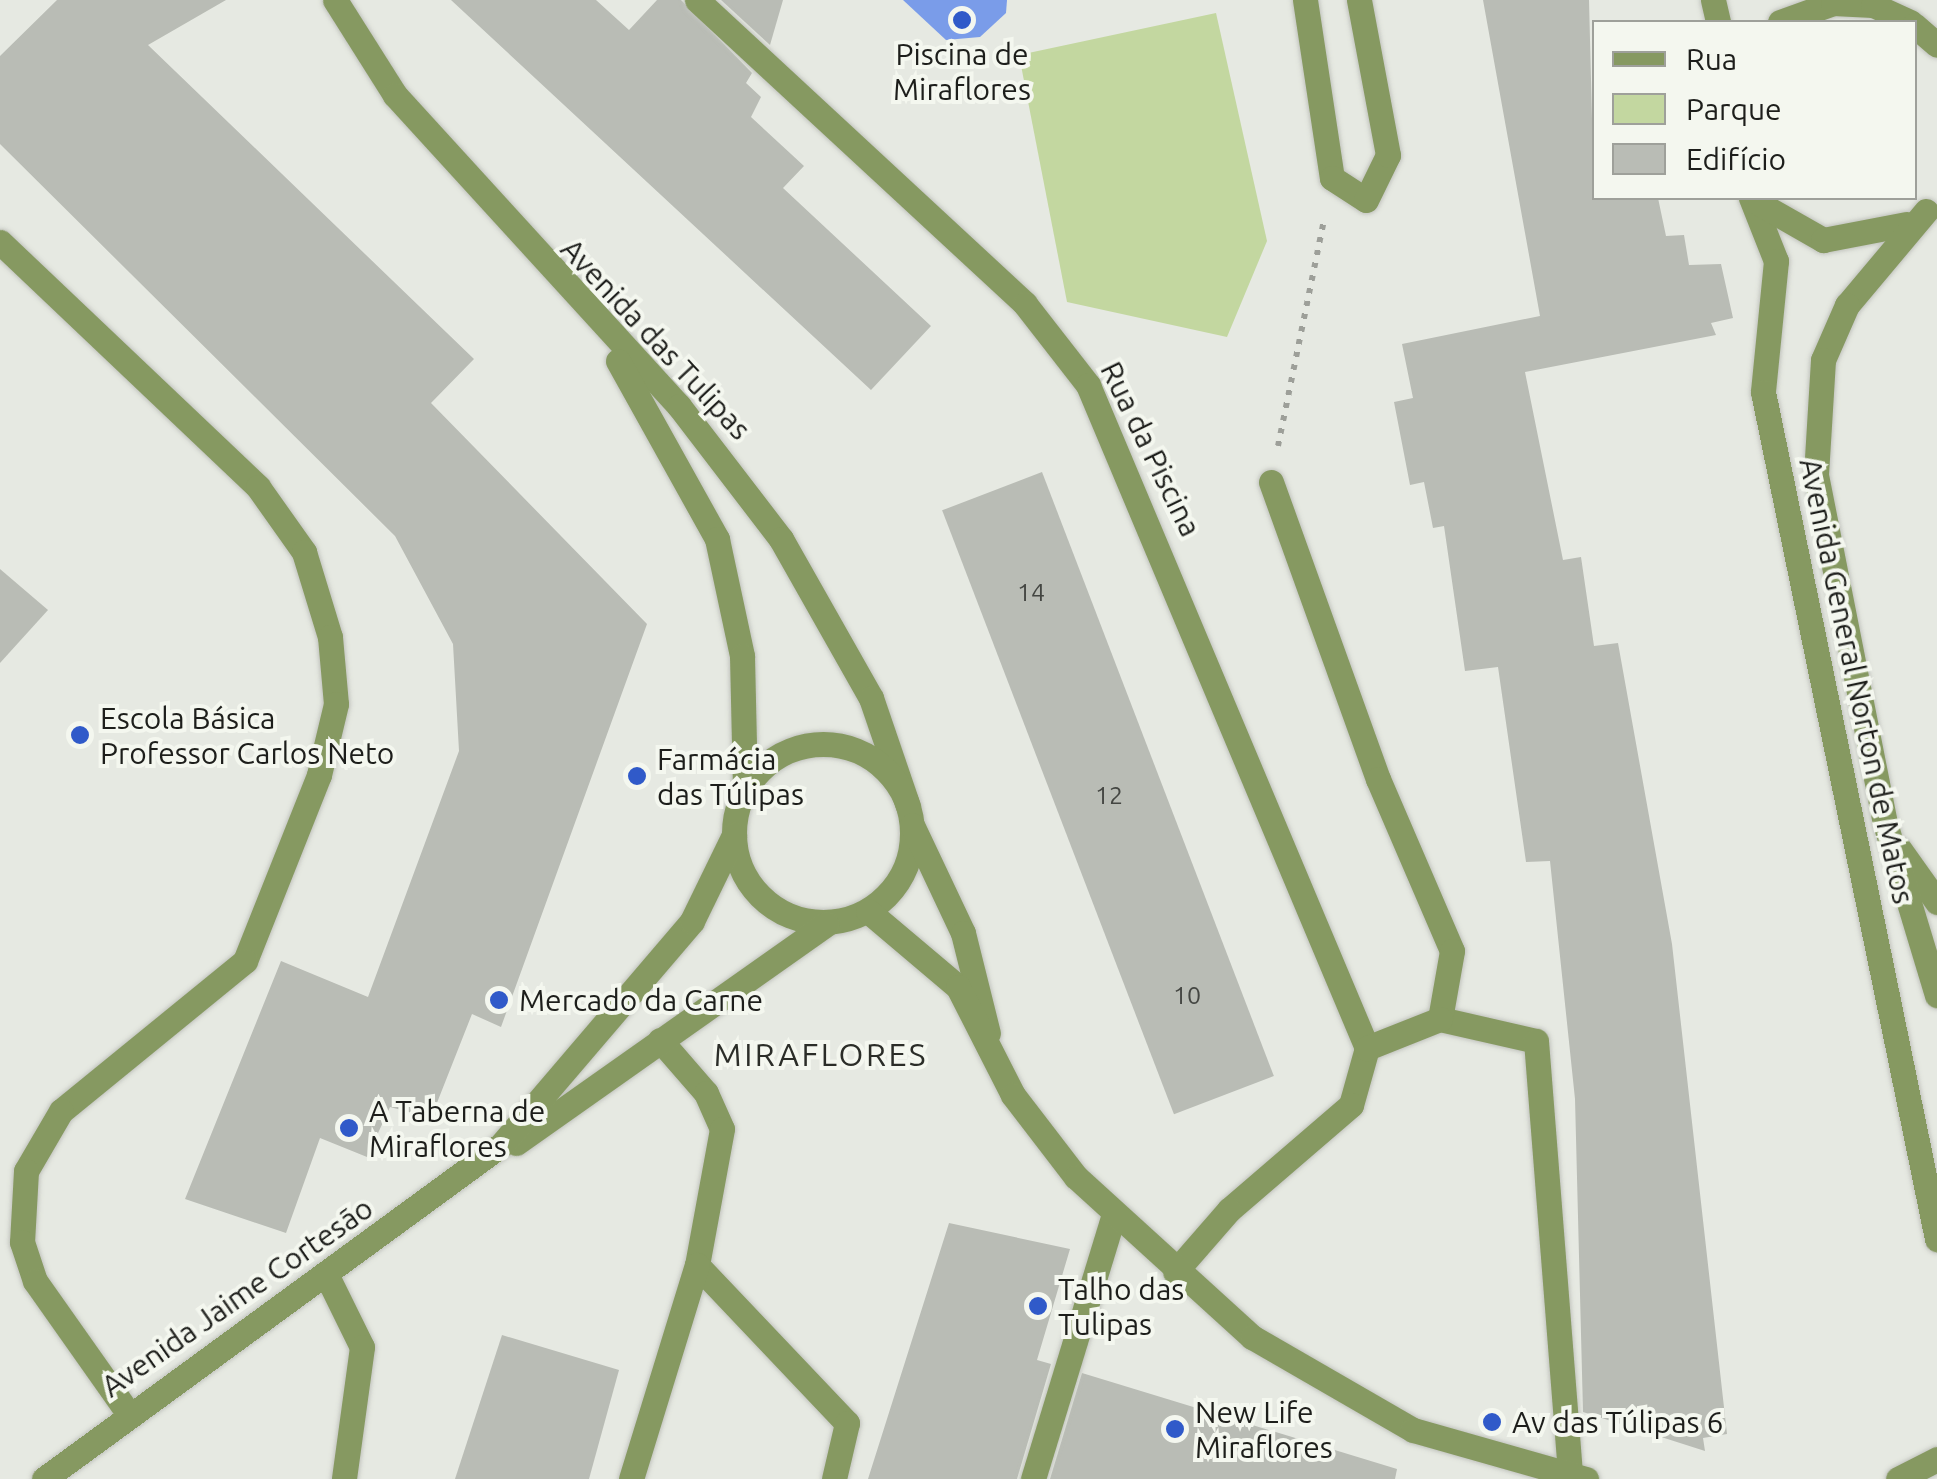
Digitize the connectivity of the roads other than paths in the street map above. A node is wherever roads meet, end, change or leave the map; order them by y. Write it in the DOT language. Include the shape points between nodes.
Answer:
graph roads {
  1 [pos="335,0"];
  2 [pos="697,0"];
  3 [pos="1305,0"];
  4 [pos="1359,0"];
  5 [pos="1831,2"];
  6 [pos="1785,20"];
  7 [pos="1904,20"];
  8 [pos="1917,28"];
  9 [pos="1937,46"];
  10 [pos="1753,200"];
  11 [pos="1754,200"];
  12 [pos="1931,205"];
  13 [pos="0,242"];
  14 [pos="574,301"];
  15 [pos="1271,482"];
  16 [pos="745,789"];
  17 [pos="910,815"];
  18 [pos="1885,823"];
  19 [pos="734,834"];
  20 [pos="1937,902"];
  21 [pos="868,911"];
  22 [pos="827,924"];
  23 [pos="1937,995"];
  24 [pos="1440,1019"];
  25 [pos="660,1040"];
  26 [pos="990,1048"];
  27 [pos="1367,1048"];
  28 [pos="468,1171"];
  29 [pos="1114,1214"];
  30 [pos="1937,1240"];
  31 [pos="696,1265"];
  32 [pos="1175,1272"];
  33 [pos="327,1276"];
  34 [pos="128,1413"];
  35 [pos="1937,1441"];
  36 [pos="1928,1469"];
  37 [pos="1578,1477"];
  38 [pos="44,1479"];
  39 [pos="344,1479"];
  40 [pos="631,1479"];
  41 [pos="834,1479"];
  42 [pos="1032,1479"];
  43 [pos="1898,1479"];
  1 -- 14 [label="street, Avenida das Tulipas" via="395,95"];
  2 -- 27 [label="street, Rua da Piscina" via="1025,304 1088,385"];
  3 -- 4 [label="street" via="1332,178 1366,200 1388,154"];
  5 -- 6 [label="street"];
  5 -- 7 [label="street" via="1874,6"];
  8 -- 9 [label="street"];
  10 -- 30 [label="street, Avenida General Norton de Matos" via="1776,261 1762,392"];
  11 -- 12 [label="street" via="1782,224 1823,240 1891,234"];
  12 -- 18 [label="street, Avenida General Norton de Matos" via="1847,306 1816,401 1823,522"];
  13 -- 34 [label="street" via="258,487 304,552 330,637 336,704 319,774 245,960 62,1111 26,1171 22,1242 35,1280"];
  14 -- 16 [label="street" via="654,414 717,539 740,640"];
  14 -- 17 [label="street, Avenida das Tulipas" via="680,406 781,540 870,698"];
  15 -- 24 [label="street" via="1364,744 1452,952"];
  16 -- 17 [label="street" via="789,751 847,746 874,759"];
  16 -- 19 [label="street"];
  17 -- 21 [label="street" via="902,874"];
  17 -- 26 [label="street, Avenida das Tulipas" via="976,969"];
  18 -- 20 [label="street"];
  18 -- 23 [label="street, Avenida General Norton de Matos"];
  19 -- 22 [label="street" via="752,888 798,920"];
  19 -- 28 [label="street, Avenida Jaime Cortesão" via="692,921 646,983"];
  21 -- 22 [label="street"];
  21 -- 26 [label="street, Avenida das Tulipas" via="934,959"];
  22 -- 25 [label="street, Avenida Jaime Cortesão"];
  24 -- 27 [label="street"];
  24 -- 37 [label="street" via="1536,1040"];
  25 -- 28 [label="street, Avenida Jaime Cortesão"];
  25 -- 31 [label="street" via="706,1092 722,1129"];
  26 -- 29 [label="street, Avenida das Tulipas" via="1013,1095"];
  27 -- 32 [label="street" via="1352,1104 1229,1210"];
  28 -- 33 [label="street, Avenida Jaime Cortesão"];
  29 -- 32 [label="street, Avenida das Tulipas"];
  29 -- 42 [label="street"];
  31 -- 40 [label="street"];
  31 -- 41 [label="street" via="848,1423"];
  32 -- 37 [label="street, Avenida das Tulipas" via="1355,1404"];
  33 -- 34 [label="street, Avenida Jaime Cortesão"];
  33 -- 39 [label="street" via="362,1346"];
  34 -- 38 [label="street, Avenida Jaime Cortesão"];
  35 -- 36 [label="street"];
  36 -- 43 [label="street"];
}
